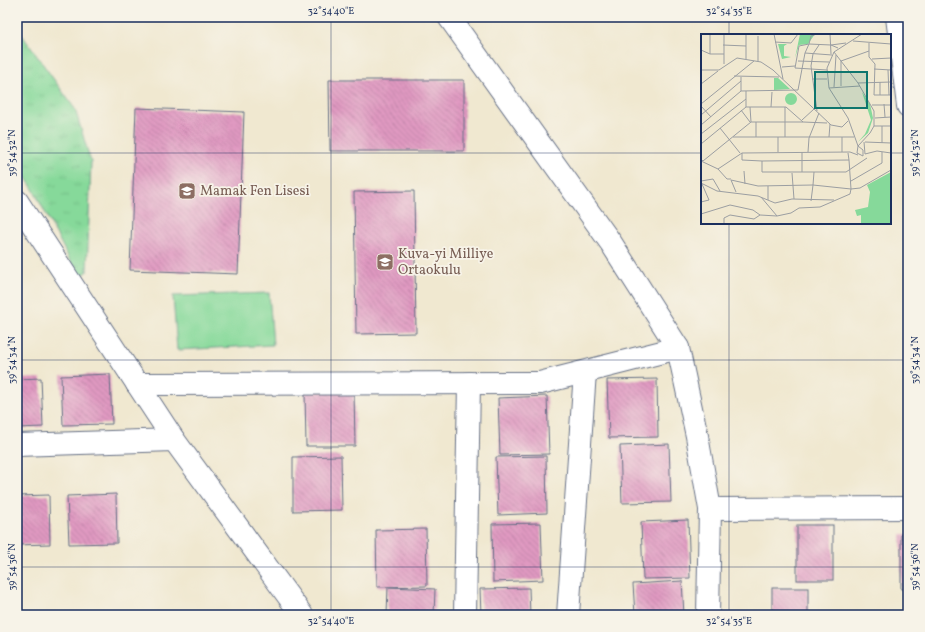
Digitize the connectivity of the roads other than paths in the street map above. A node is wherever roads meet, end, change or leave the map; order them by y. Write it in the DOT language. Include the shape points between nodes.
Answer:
graph roads {
  1 [pos="450,17"];
  2 [pos="897,17"];
  3 [pos="908,106"];
  4 [pos="17,201"];
  5 [pos="678,348"];
  6 [pos="584,372"];
  7 [pos="469,383"];
  8 [pos="137,384"];
  9 [pos="174,440"];
  10 [pos="17,445"];
  11 [pos="908,508"];
  12 [pos="710,509"];
  13 [pos="302,615"];
  14 [pos="465,615"];
  15 [pos="568,615"];
  16 [pos="708,615"];
  1 -- 5 [label="street" via="611,243"];
  2 -- 3 [label="street"];
  4 -- 8 [label="street"];
  5 -- 6 [label="street"];
  5 -- 12 [label="street"];
  6 -- 7 [label="street" via="540,383"];
  6 -- 15 [label="street"];
  7 -- 8 [label="street"];
  7 -- 14 [label="street"];
  8 -- 9 [label="street"];
  9 -- 10 [label="street"];
  9 -- 13 [label="street"];
  11 -- 12 [label="street"];
  12 -- 16 [label="street"];
}
